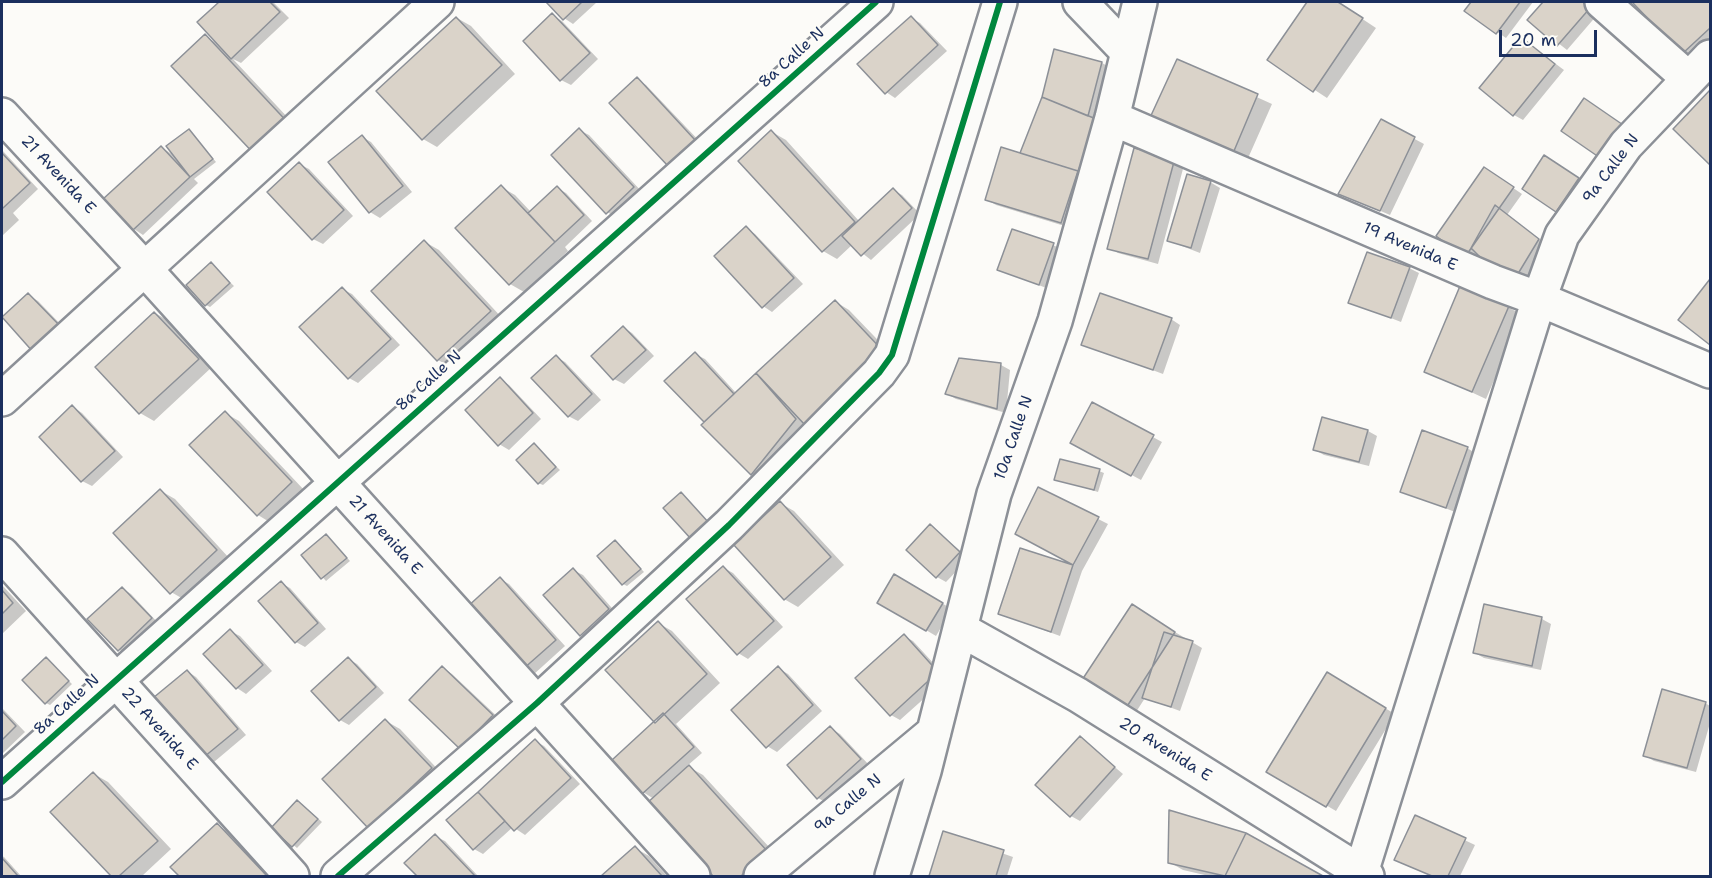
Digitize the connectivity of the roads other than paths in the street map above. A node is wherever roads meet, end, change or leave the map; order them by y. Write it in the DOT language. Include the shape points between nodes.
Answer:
graph roads {
  1 [pos="437,2"];
  2 [pos="876,2"];
  3 [pos="1000,2"];
  4 [pos="1080,2"];
  5 [pos="1140,2"];
  6 [pos="1602,2"];
  7 [pos="1127,51"];
  8 [pos="1700,68"];
  9 [pos="2,115"];
  10 [pos="1112,118"];
  11 [pos="143,267"];
  12 [pos="1539,299"];
  13 [pos="1710,371"];
  14 [pos="2,399"];
  15 [pos="337,481"];
  16 [pos="2,554"];
  17 [pos="960,629"];
  18 [pos="115,680"];
  19 [pos="537,703"];
  20 [pos="934,732"];
  21 [pos="2,782"];
  22 [pos="1362,875"];
  23 [pos="292,876"];
  24 [pos="338,876"];
  25 [pos="693,876"];
  26 [pos="762,876"];
  27 [pos="892,876"];
  1 -- 11 [label="street"];
  2 -- 15 [label="street, 8a Calle N"];
  3 -- 19 [label="street" via="892,355 858,397 729,525"];
  4 -- 7 [label="street"];
  5 -- 7 [label="street, 10a Calle N"];
  6 -- 8 [label="street"];
  7 -- 10 [label="street, 10a Calle N"];
  8 -- 12 [label="street, 9a Calle N" via="1626,144 1562,236"];
  9 -- 11 [label="street, 21 Avenida E"];
  10 -- 12 [label="street, 19 Avenida E"];
  10 -- 17 [label="street, 10a Calle N" via="1054,321 994,494"];
  11 -- 14 [label="street"];
  11 -- 15 [label="street, 21 Avenida E"];
  12 -- 13 [label="street, 19 Avenida E"];
  12 -- 22 [label="street, 9a Calle N"];
  15 -- 18 [label="street, 8a Calle N"];
  15 -- 19 [label="street, 21 Avenida E"];
  16 -- 18 [label="street, 22 Avenida E"];
  17 -- 20 [label="street, 10a Calle N"];
  17 -- 22 [label="street, 20 Avenida E" via="1078,695"];
  18 -- 21 [label="street, 8a Calle N"];
  18 -- 23 [label="street, 22 Avenida E"];
  19 -- 24 [label="street"];
  19 -- 25 [label="street, 21 Avenida E"];
  20 -- 26 [label="street, 9a Calle N"];
  20 -- 27 [label="street, 10a Calle N"];
}
